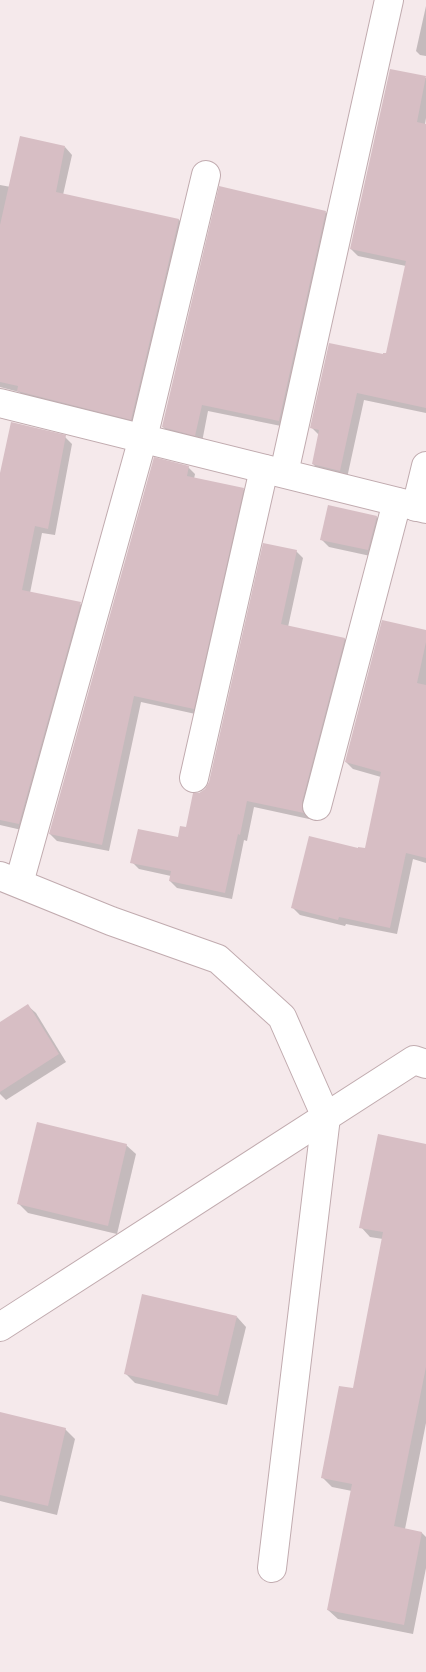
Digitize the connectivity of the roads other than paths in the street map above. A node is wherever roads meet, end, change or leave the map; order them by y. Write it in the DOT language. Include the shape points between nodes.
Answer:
graph roads {
  1 [pos="389,0"];
  2 [pos="206,175"];
  3 [pos="1,409"];
  4 [pos="143,438"];
  5 [pos="426,466"];
  6 [pos="274,471"];
  7 [pos="413,506"];
  8 [pos="194,778"];
  9 [pos="318,806"];
  10 [pos="10,880"];
  11 [pos="426,1064"];
  12 [pos="326,1117"];
  13 [pos="0,1327"];
  14 [pos="272,1568"];
  1 -- 6 [label="street"];
  2 -- 4 [label="street"];
  3 -- 4 [label="street"];
  4 -- 6 [label="street"];
  4 -- 10 [label="street"];
  5 -- 7 [label="street"];
  6 -- 7 [label="street"];
  6 -- 8 [label="street"];
  7 -- 9 [label="street"];
  10 -- 12 [label="street" via="218,959 282,1018"];
  11 -- 12 [label="street" via="414,1060"];
  12 -- 13 [label="street"];
  12 -- 14 [label="street"];
}
